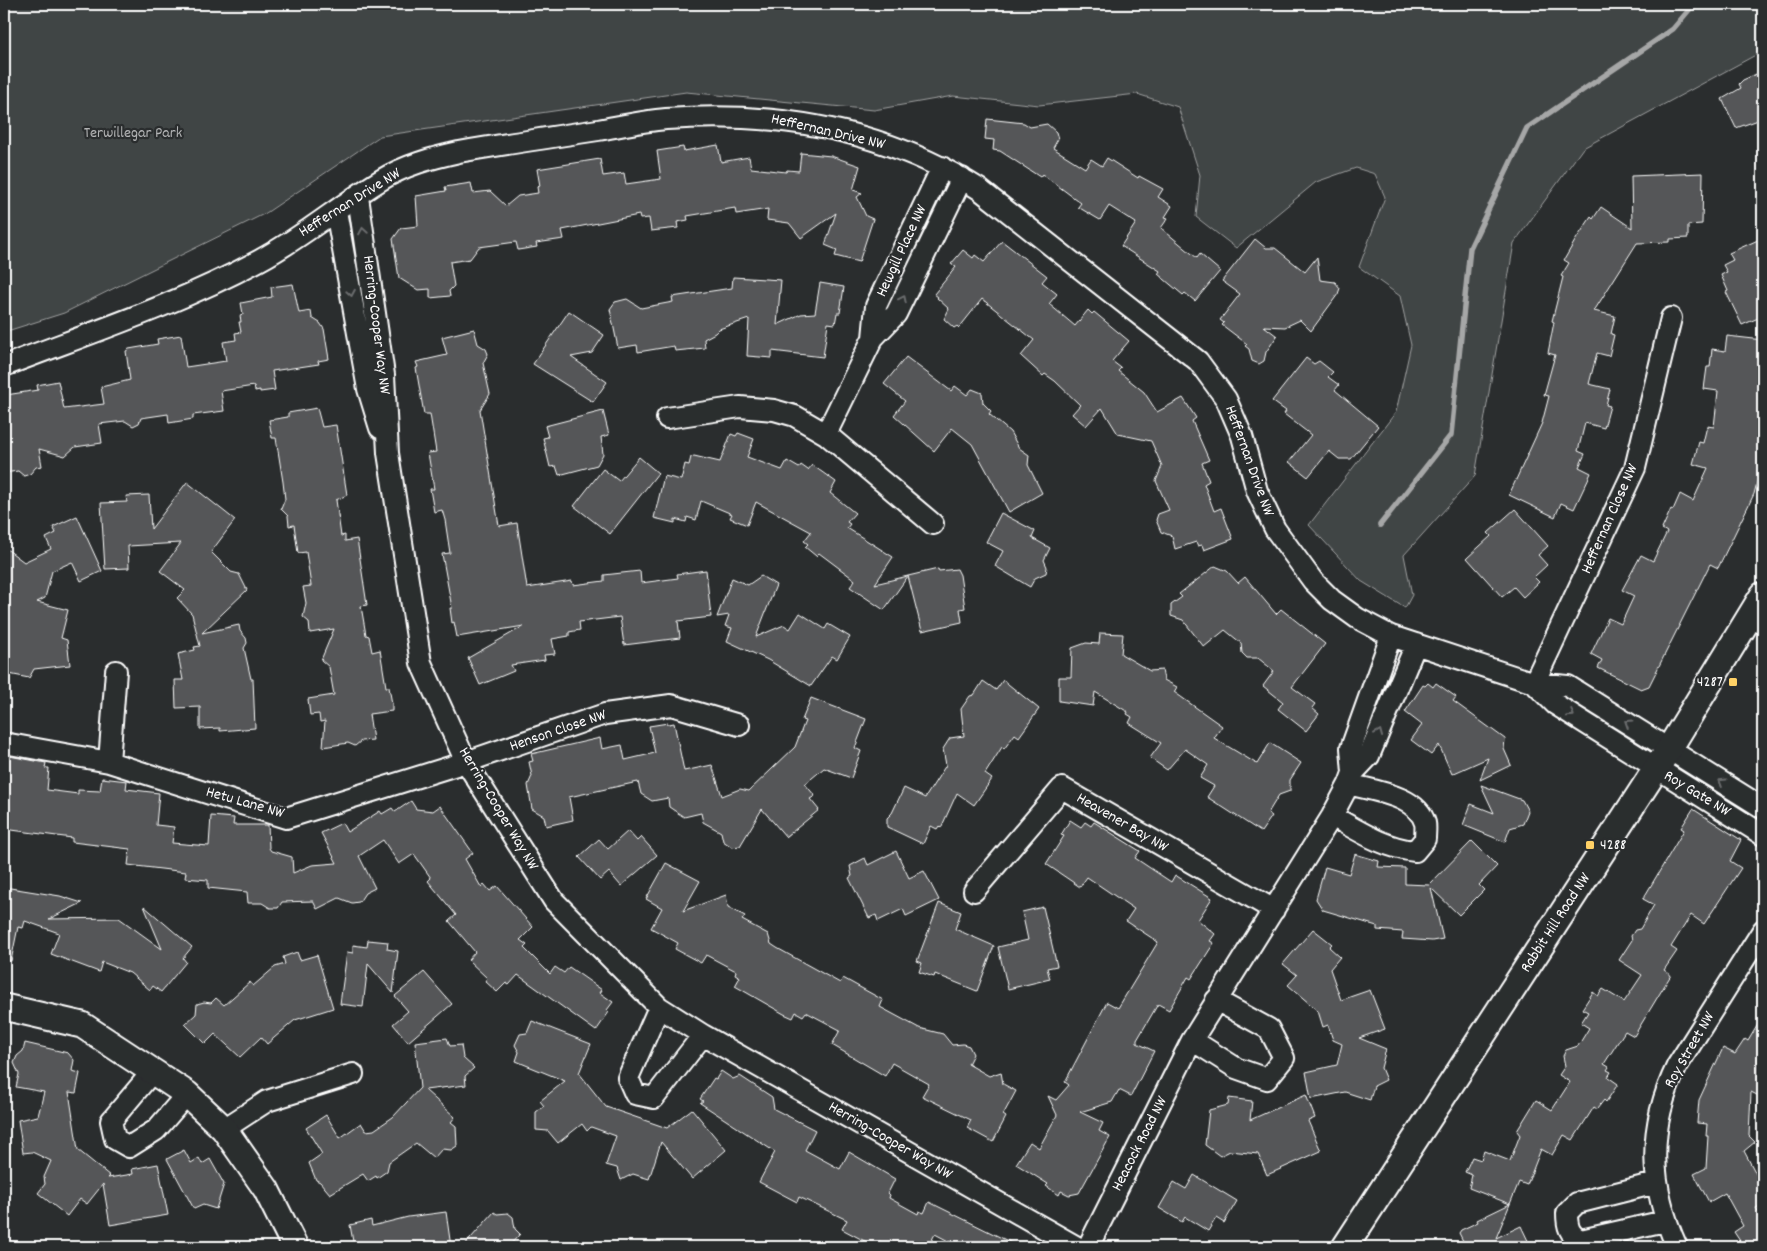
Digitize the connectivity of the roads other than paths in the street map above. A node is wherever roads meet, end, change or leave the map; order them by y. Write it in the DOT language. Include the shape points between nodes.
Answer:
graph roads {
  1 [pos="942,167"];
  2 [pos="962,178"];
  3 [pos="358,197"];
  4 [pos="336,211"];
  5 [pos="1671,318"];
  6 [pos="873,338"];
  7 [pos="4,366"];
  8 [pos="667,418"];
  9 [pos="826,434"];
  10 [pos="388,453"];
  11 [pos="933,524"];
  12 [pos="1763,595"];
  13 [pos="1391,636"];
  14 [pos="1416,644"];
  15 [pos="116,671"];
  16 [pos="1534,683"];
  17 [pos="739,725"];
  18 [pos="4,743"];
  19 [pos="1662,759"];
  20 [pos="109,762"];
  21 [pos="466,762"];
  22 [pos="1351,778"];
  23 [pos="1763,808"];
  24 [pos="1332,816"];
  25 [pos="1763,835"];
  26 [pos="974,891"];
  27 [pos="1274,910"];
  28 [pos="1763,930"];
  29 [pos="1216,1000"];
  30 [pos="4,1007"];
  31 [pos="659,1007"];
  32 [pos="704,1035"];
  33 [pos="1192,1040"];
  34 [pos="153,1071"];
  35 [pos="354,1074"];
  36 [pos="187,1094"];
  37 [pos="224,1129"];
  38 [pos="1656,1183"];
  39 [pos="1665,1221"];
  40 [pos="295,1247"];
  41 [pos="1077,1247"];
  42 [pos="1088,1247"];
  43 [pos="1345,1247"];
  44 [pos="1677,1247"];
  1 -- 2 [label="street, Heffernan Drive NW"];
  1 -- 3 [label="street, Heffernan Drive NW" via="872,139 795,122 759,117 673,119 469,150 427,160 381,180"];
  1 -- 6 [label="street, Hewgill Place NW" via="876,306"];
  6 -- 2 [label="street, Hewgill Place NW, one-way" via="896,314"];
  2 -- 13 [label="street, Heffernan Drive NW" via="1000,204 1198,361 1226,398 1242,436 1257,491 1284,544 1332,600"];
  3 -- 4 [label="street, Heffernan Drive NW"];
  10 -- 3 [label="street, Herring-Cooper Way NW, one-way" via="384,375"];
  4 -- 7 [label="street, Heffernan Drive NW" via="263,258 209,285"];
  4 -- 10 [label="street, Herring-Cooper Way NW, one-way" via="368,389"];
  5 -- 16 [label="street, Heffernan Close NW" via="1635,468"];
  6 -- 9 [label="street, Hewgill Place NW"];
  8 -- 9 [label="street" via="740,407 756,408 795,416"];
  9 -- 11 [label="street"];
  10 -- 21 [label="street, Herring-Cooper Way NW" via="421,663"];
  12 -- 19 [label="street, Rabbit Hill Road NW"];
  13 -- 14 [label="street, Heffernan Drive NW"];
  13 -- 22 [label="street" via="1351,748"];
  14 -- 16 [label="street, Heffernan Drive NW"];
  22 -- 14 [label="street, Heacock Road NW, one-way" via="1369,756"];
  15 -- 20 [label="street"];
  16 -- 19 [label="street, Heffernan Drive NW" via="1568,686"];
  17 -- 21 [label="street, Henson Close NW" via="671,705 605,714"];
  18 -- 20 [label="street, Hetu Lane NW"];
  23 -- 19 [label="street, Roy Gate NW, one-way"];
  19 -- 25 [label="street, Roy Gate NW"];
  19 -- 43 [label="street, Rabbit Hill Road NW"];
  20 -- 21 [label="street, Hetu Lane NW" via="286,818"];
  21 -- 31 [label="street, Herring-Cooper Way NW" via="554,902"];
  22 -- 24 [label="street, Heacock Road NW"];
  22 -- 24 [label="street" via="1404,800 1418,811 1425,823 1425,839 1416,851 1400,850"];
  24 -- 27 [label="street, Heacock Road NW"];
  26 -- 27 [label="street, Heavener Bay NW" via="1062,788"];
  27 -- 29 [label="street, Heacock Road NW"];
  28 -- 38 [label="street, Roy Street NW" via="1677,1066 1668,1087 1656,1134"];
  29 -- 33 [label="street, Heacock Road NW"];
  29 -- 33 [label="street" via="1269,1029 1284,1058 1267,1079 1236,1068"];
  30 -- 34 [label="street" via="82,1025"];
  31 -- 32 [label="street, Herring-Cooper Way NW"];
  31 -- 32 [label="street" via="628,1078 635,1094 654,1098"];
  32 -- 41 [label="street, Herring-Cooper Way NW"];
  33 -- 42 [label="street, Heacock Road NW"];
  34 -- 36 [label="street"];
  34 -- 36 [label="street" via="111,1121 115,1139 129,1147 156,1130"];
  35 -- 37 [label="street" via="267,1101"];
  36 -- 37 [label="street"];
  37 -- 40 [label="street" via="266,1189"];
  38 -- 39 [label="street, Roy Street NW"];
  38 -- 39 [label="street" via="1577,1203 1567,1213 1567,1223 1569,1231 1581,1240"];
  39 -- 44 [label="street, Roy Street NW"];
}
